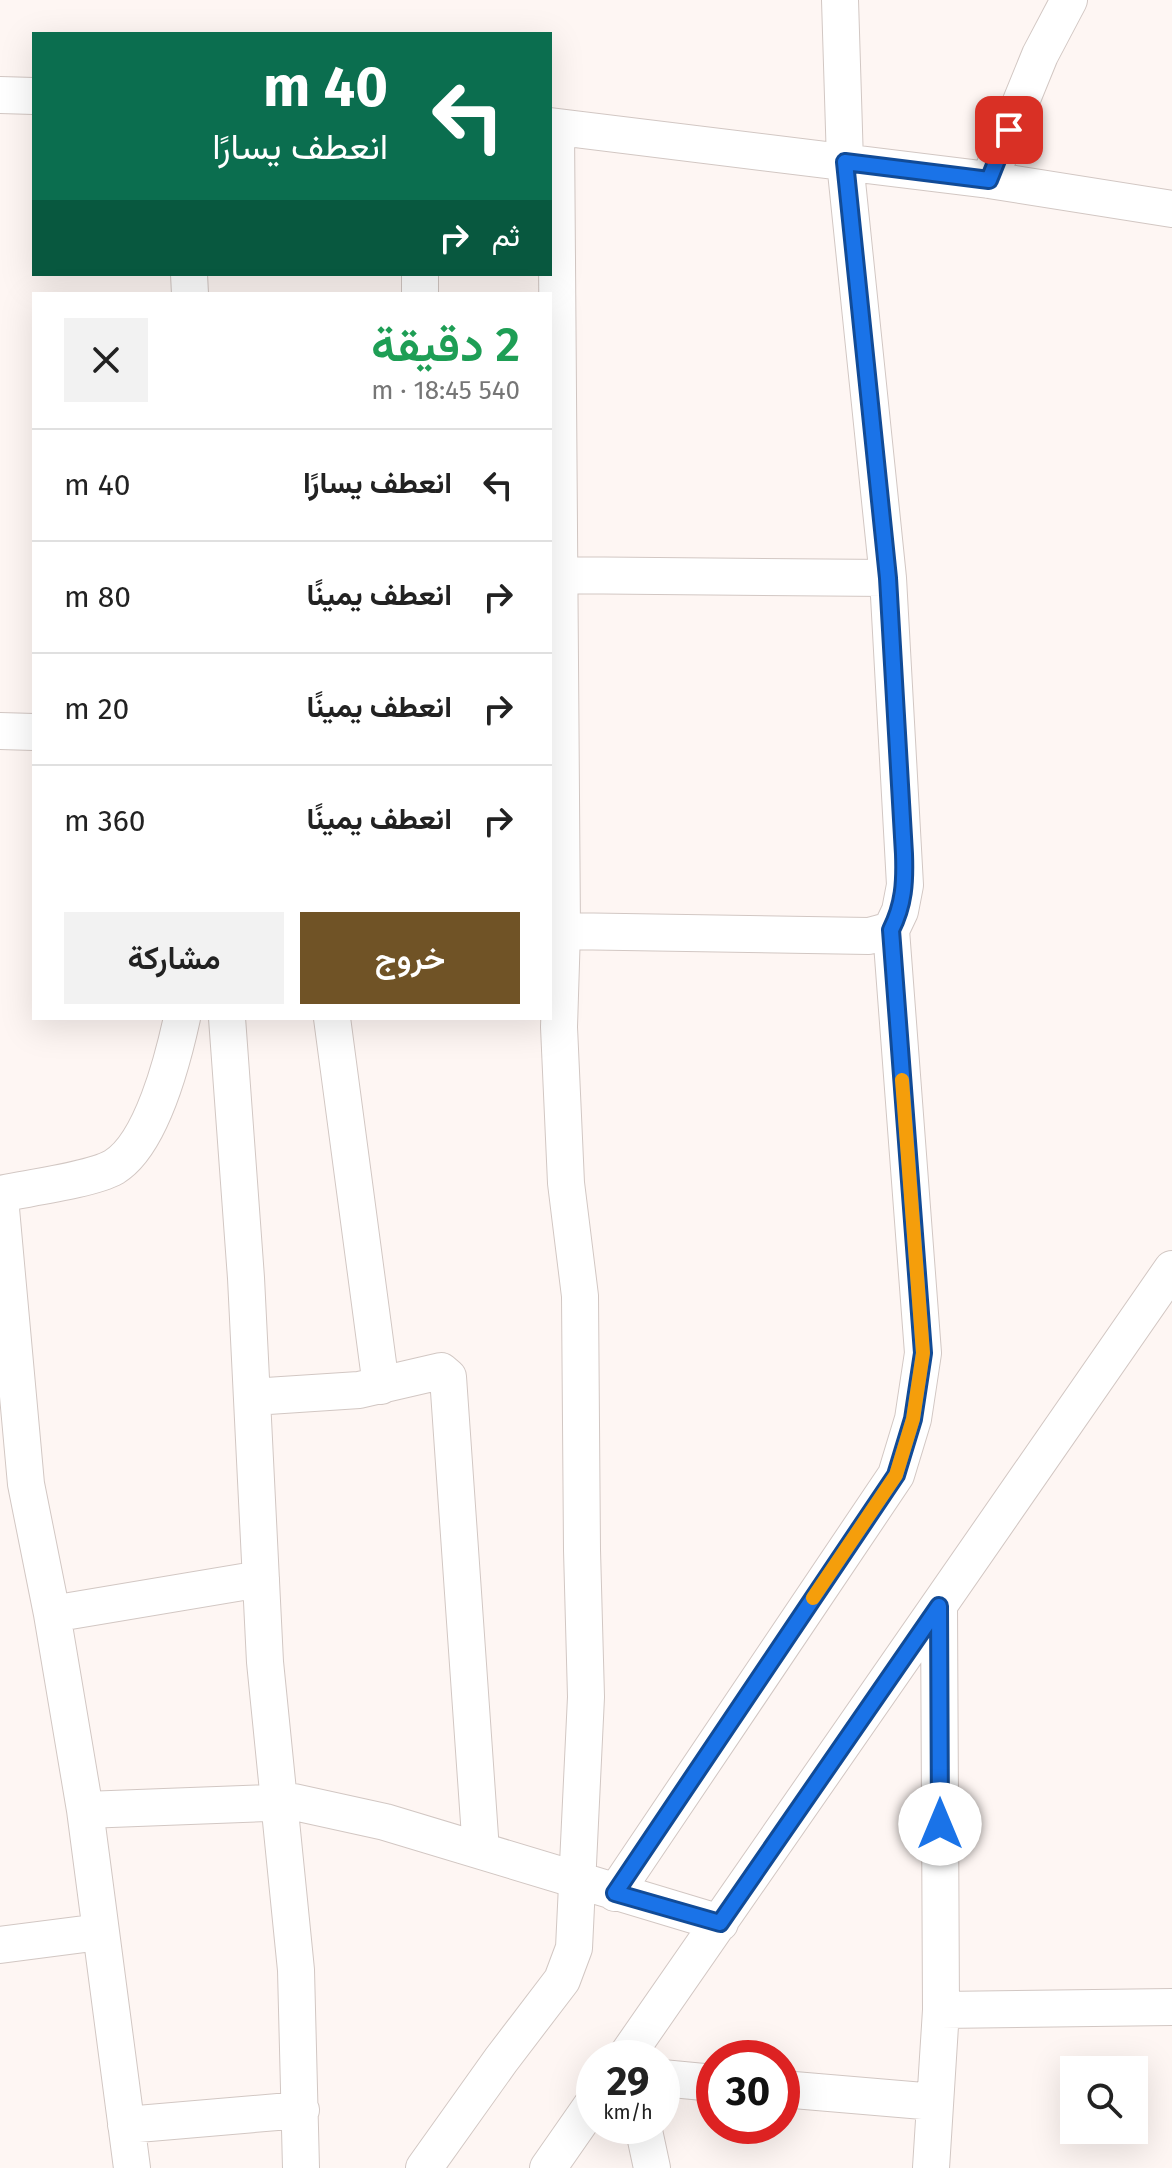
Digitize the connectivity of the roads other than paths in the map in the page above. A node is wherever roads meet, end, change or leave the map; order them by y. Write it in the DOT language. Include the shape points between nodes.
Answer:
graph roads {
  1 [pos="840,0"];
  2 [pos="1069,0"];
  3 [pos="0,95"];
  4 [pos="32,96"];
  5 [pos="553,126"];
  6 [pos="845,162"];
  7 [pos="989,180"];
  8 [pos="1172,209"];
  9 [pos="555,575"];
  10 [pos="888,578"];
  11 [pos="0,731"];
  12 [pos="32,732"];
  13 [pos="891,930"];
  14 [pos="562,931"];
  15 [pos="182,1020"];
  16 [pos="227,1020"];
  17 [pos="332,1020"];
  18 [pos="0,1196"];
  19 [pos="1172,1269"];
  20 [pos="381,1386"];
  21 [pos="252,1397"];
  22 [pos="13,1484"];
  23 [pos="261,1579"];
  24 [pos="939,1606"];
  25 [pos="52,1614"];
  26 [pos="278,1801"];
  27 [pos="85,1810"];
  28 [pos="481,1851"];
  29 [pos="577,1881"];
  30 [pos="615,1893"];
  31 [pos="720,1923"];
  32 [pos="100,1932"];
  33 [pos="0,1945"];
  34 [pos="1172,2007"];
  35 [pos="941,2010"];
  36 [pos="638,2040"];
  37 [pos="800,2091"];
  38 [pos="935,2102"];
  39 [pos="301,2110"];
  40 [pos="126,2125"];
  41 [pos="576,2128"];
  42 [pos="647,2144"];
  43 [pos="132,2168"];
  44 [pos="301,2168"];
  45 [pos="424,2168"];
  46 [pos="548,2168"];
  47 [pos="652,2168"];
  48 [pos="931,2168"];
  1 -- 6 [label="street"];
  2 -- 7 [label="street" via="1040,55"];
  3 -- 4 [label="street"];
  5 -- 6 [label="street"];
  5 -- 9 [label="street"];
  6 -- 7 [label="street"];
  6 -- 10 [label="street"];
  7 -- 8 [label="street"];
  9 -- 10 [label="street"];
  9 -- 14 [label="street"];
  10 -- 13 [label="street" via="905,885"];
  11 -- 12 [label="street"];
  13 -- 14 [label="street" via="869,936"];
  13 -- 30 [label="street" via="923,1353 913,1419 896,1475"];
  14 -- 29 [label="street" via="566,1183 580,1316 586,1697"];
  15 -- 18 [label="street" via="160,1097 125,1159 99,1174"];
  16 -- 21 [label="street"];
  17 -- 20 [label="street"];
  18 -- 22 [label="street"];
  19 -- 24 [label="street"];
  20 -- 21 [label="street"];
  20 -- 28 [label="street" via="441,1371 448,1377"];
  21 -- 23 [label="street"];
  22 -- 25 [label="street"];
  23 -- 25 [label="street"];
  23 -- 26 [label="street"];
  24 -- 31 [label="street"];
  24 -- 35 [label="street"];
  25 -- 27 [label="street"];
  26 -- 27 [label="street"];
  26 -- 28 [label="street" via="385,1822"];
  26 -- 39 [label="street" via="296,1970"];
  27 -- 32 [label="street"];
  28 -- 29 [label="street"];
  29 -- 30 [label="street"];
  29 -- 45 [label="street" via="574,1948 562,1980"];
  30 -- 31 [label="street"];
  31 -- 36 [label="street"];
  32 -- 33 [label="street"];
  32 -- 40 [label="street"];
  34 -- 35 [label="street"];
  35 -- 38 [label="street"];
  37 -- 38 [label="street"];
  38 -- 48 [label="street"];
  39 -- 40 [label="street"];
  39 -- 44 [label="street"];
  40 -- 43 [label="street"];
  41 -- 46 [label="street"];
  42 -- 47 [label="street"];
}
